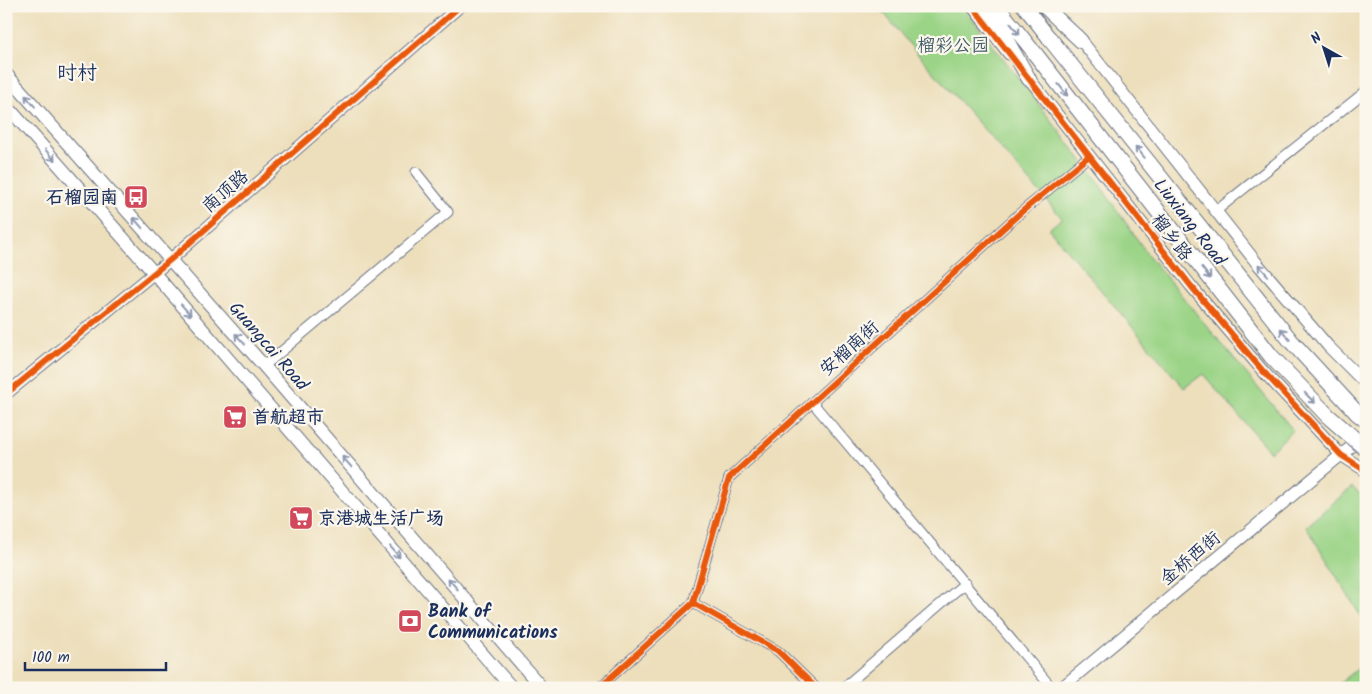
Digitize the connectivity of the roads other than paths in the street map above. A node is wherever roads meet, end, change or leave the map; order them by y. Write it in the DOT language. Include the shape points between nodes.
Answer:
graph roads {
  1 [pos="460,6"];
  2 [pos="972,6"];
  3 [pos="987,6"];
  4 [pos="997,6"];
  5 [pos="1024,6"];
  6 [pos="1044,6"];
  7 [pos="1054,6"];
  8 [pos="1050,39"];
  9 [pos="1081,40"];
  10 [pos="1033,51"];
  11 [pos="6,74"];
  12 [pos="1029,79"];
  13 [pos="1366,91"];
  14 [pos="6,105"];
  15 [pos="1089,156"];
  16 [pos="416,172"];
  17 [pos="1216,211"];
  18 [pos="170,260"];
  19 [pos="154,273"];
  20 [pos="264,366"];
  21 [pos="1366,384"];
  22 [pos="6,394"];
  23 [pos="812,402"];
  24 [pos="1366,420"];
  25 [pos="1366,435"];
  26 [pos="1366,449"];
  27 [pos="1340,455"];
  28 [pos="1366,471"];
  29 [pos="965,584"];
  30 [pos="694,603"];
  31 [pos="512,688"];
  32 [pos="542,688"];
  33 [pos="600,688"];
  34 [pos="816,688"];
  35 [pos="843,688"];
  36 [pos="1052,688"];
  37 [pos="1061,688"];
  1 -- 18 [label="street, 南顶路"];
  2 -- 12 [label="street, 榴乡路"];
  3 -- 12 [label="main road"];
  4 -- 10 [label="main road, Liuxiang Road, one-way"];
  5 -- 8 [label="main road, Liuxiang Road"];
  6 -- 9 [label="main road"];
  7 -- 9 [label="street"];
  24 -- 8 [label="highway, Liuxiang Road, one-way" via="1291,341"];
  9 -- 17 [label="street"];
  10 -- 26 [label="highway, Liuxiang Road, one-way, bridge" via="1271,356 1328,416"];
  18 -- 11 [label="main road, Guangcai Road, one-way"];
  12 -- 15 [label="street, 榴乡路"];
  13 -- 17 [label="street"];
  14 -- 19 [label="main road, one-way"];
  15 -- 23 [label="street, 安榴南街" via="1019,214"];
  15 -- 27 [label="street, 榴乡路" via="1191,286"];
  16 -- 20 [label="street" via="448,212"];
  21 -- 17 [label="street, one-way" via="1328,346"];
  18 -- 19 [label="street, 南顶路"];
  20 -- 18 [label="main road, Guangcai Road, one-way"];
  19 -- 22 [label="street, 南顶路"];
  19 -- 31 [label="main road, one-way"];
  32 -- 20 [label="main road, Guangcai Road, one-way"];
  23 -- 29 [label="street"];
  23 -- 30 [label="street, 安榴南街" via="729,478"];
  25 -- 27 [label="street, 金桥西街"];
  27 -- 28 [label="street, 榴乡路"];
  27 -- 37 [label="street, 金桥西街"];
  29 -- 35 [label="street"];
  29 -- 36 [label="street"];
  30 -- 33 [label="street"];
  30 -- 34 [label="street" via="778,650"];
}
